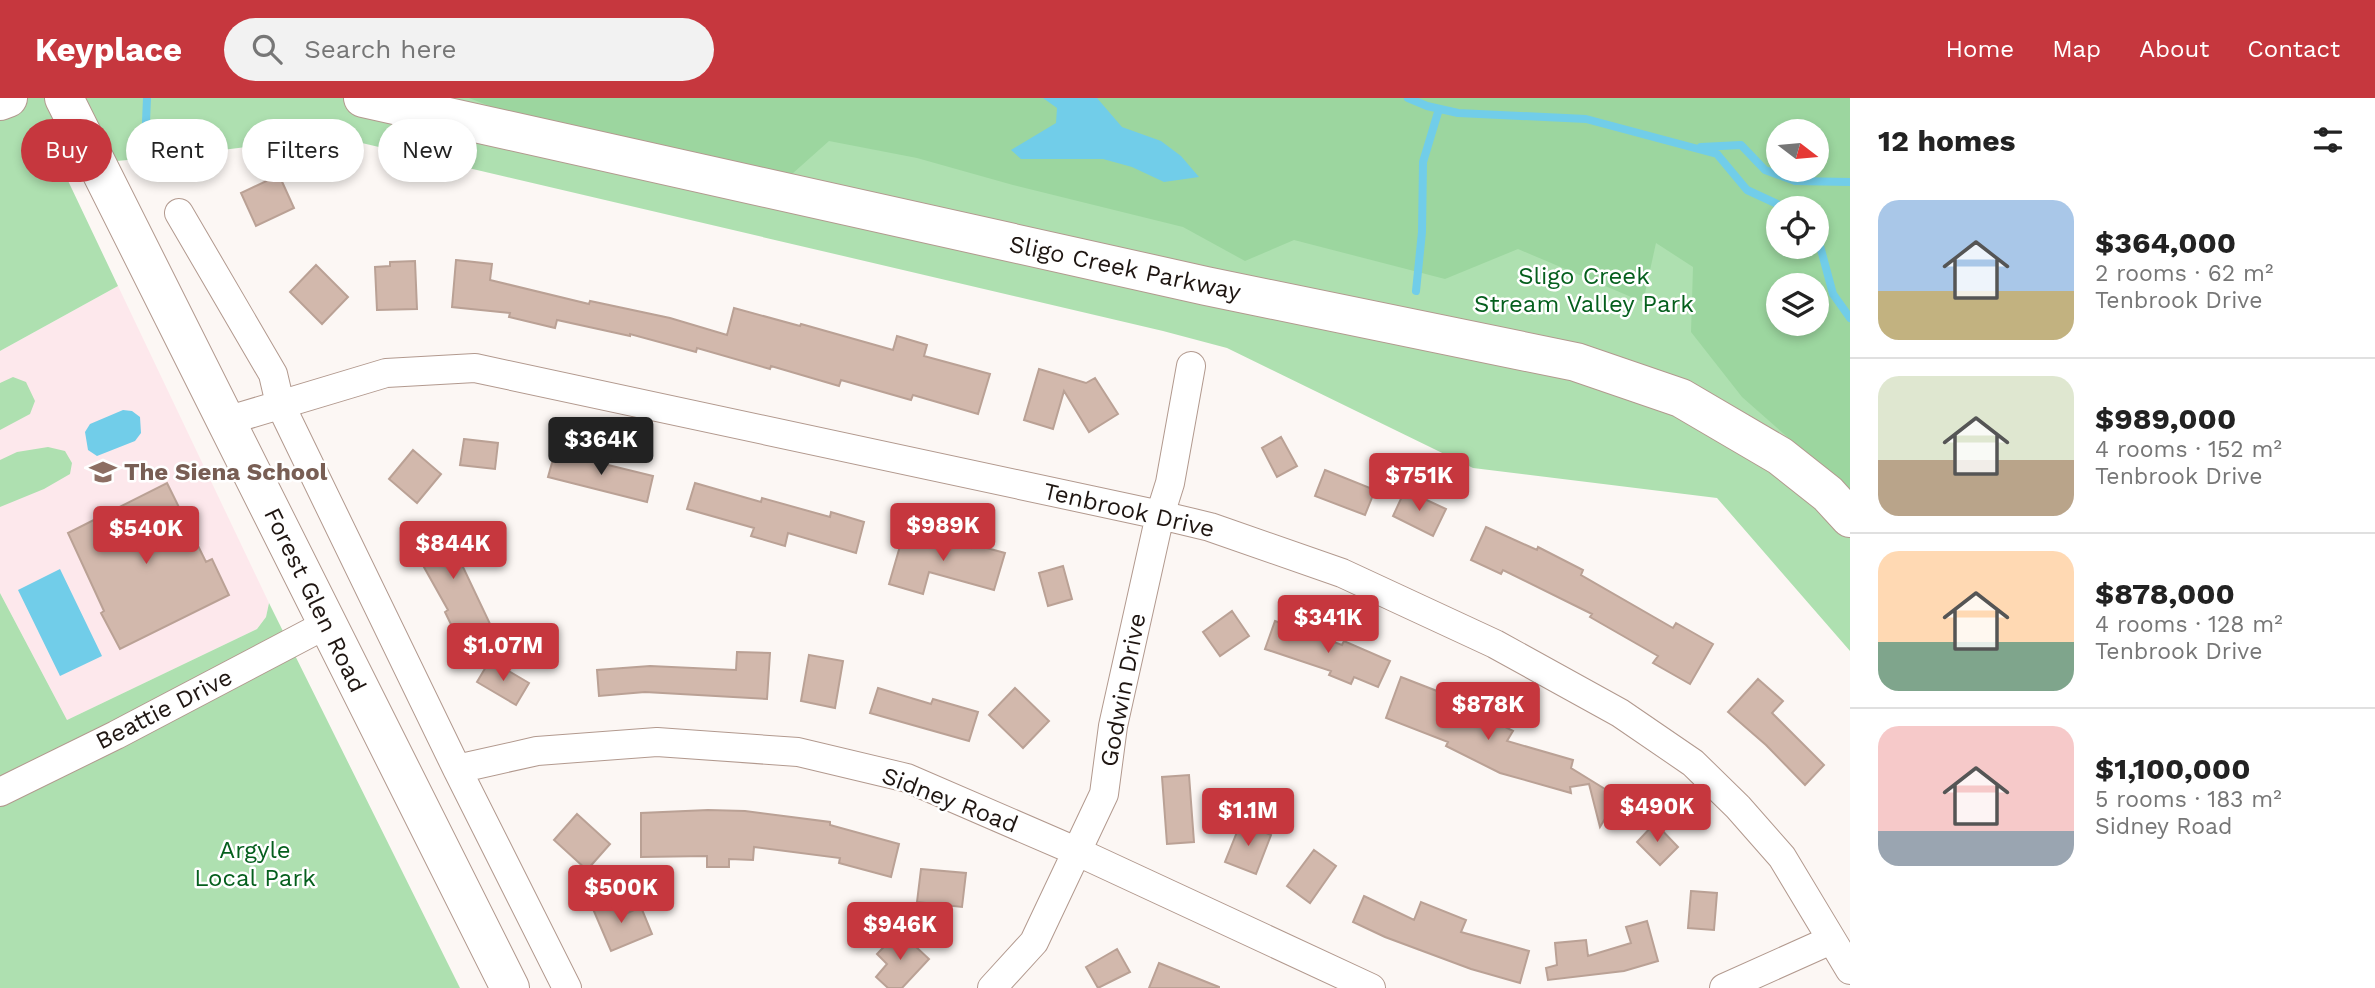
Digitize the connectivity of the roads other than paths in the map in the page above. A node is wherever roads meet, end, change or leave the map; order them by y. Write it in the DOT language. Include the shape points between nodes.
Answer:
graph roads {
  1 [pos="8,98"];
  2 [pos="64,98"];
  3 [pos="363,98"];
  4 [pos="0,101"];
  5 [pos="178,213"];
  6 [pos="1191,366"];
  7 [pos="279,404"];
  8 [pos="226,421"];
  9 [pos="1160,515"];
  10 [pos="1850,518"];
  11 [pos="327,624"];
  12 [pos="457,769"];
  13 [pos="0,792"];
  14 [pos="1078,852"];
  15 [pos="1831,940"];
  16 [pos="1850,970"];
  17 [pos="510,988"];
  18 [pos="567,988"];
  19 [pos="992,988"];
  20 [pos="1371,988"];
  21 [pos="1724,988"];
  1 -- 4 [label="street"];
  2 -- 8 [label="street, Forest Glen Road"];
  3 -- 10 [label="street, Sligo Creek Parkway" via="1206,286 1576,362 1681,398 1780,456"];
  5 -- 7 [label="street" via="273,374"];
  6 -- 9 [label="street, Godwin Drive"];
  7 -- 8 [label="street, Tenbrook Drive"];
  7 -- 9 [label="street, Tenbrook Drive" via="386,373 475,368"];
  7 -- 12 [label="street"];
  8 -- 11 [label="street, Forest Glen Road"];
  9 -- 14 [label="street, Godwin Drive" via="1113,726 1104,794"];
  9 -- 15 [label="street, Tenbrook Drive" via="1210,527 1342,573 1495,644 1620,713 1693,764 1738,807 1782,857"];
  11 -- 13 [label="street, Beattie Drive"];
  11 -- 17 [label="street, Forest Glen Road"];
  12 -- 14 [label="street, Sidney Road" via="537,751 657,742 798,752 907,778"];
  12 -- 18 [label="street"];
  14 -- 19 [label="street, Godwin Drive" via="1034,942"];
  14 -- 20 [label="street, Sidney Road"];
  15 -- 16 [label="street, Tenbrook Drive"];
  15 -- 21 [label="street"];
}
